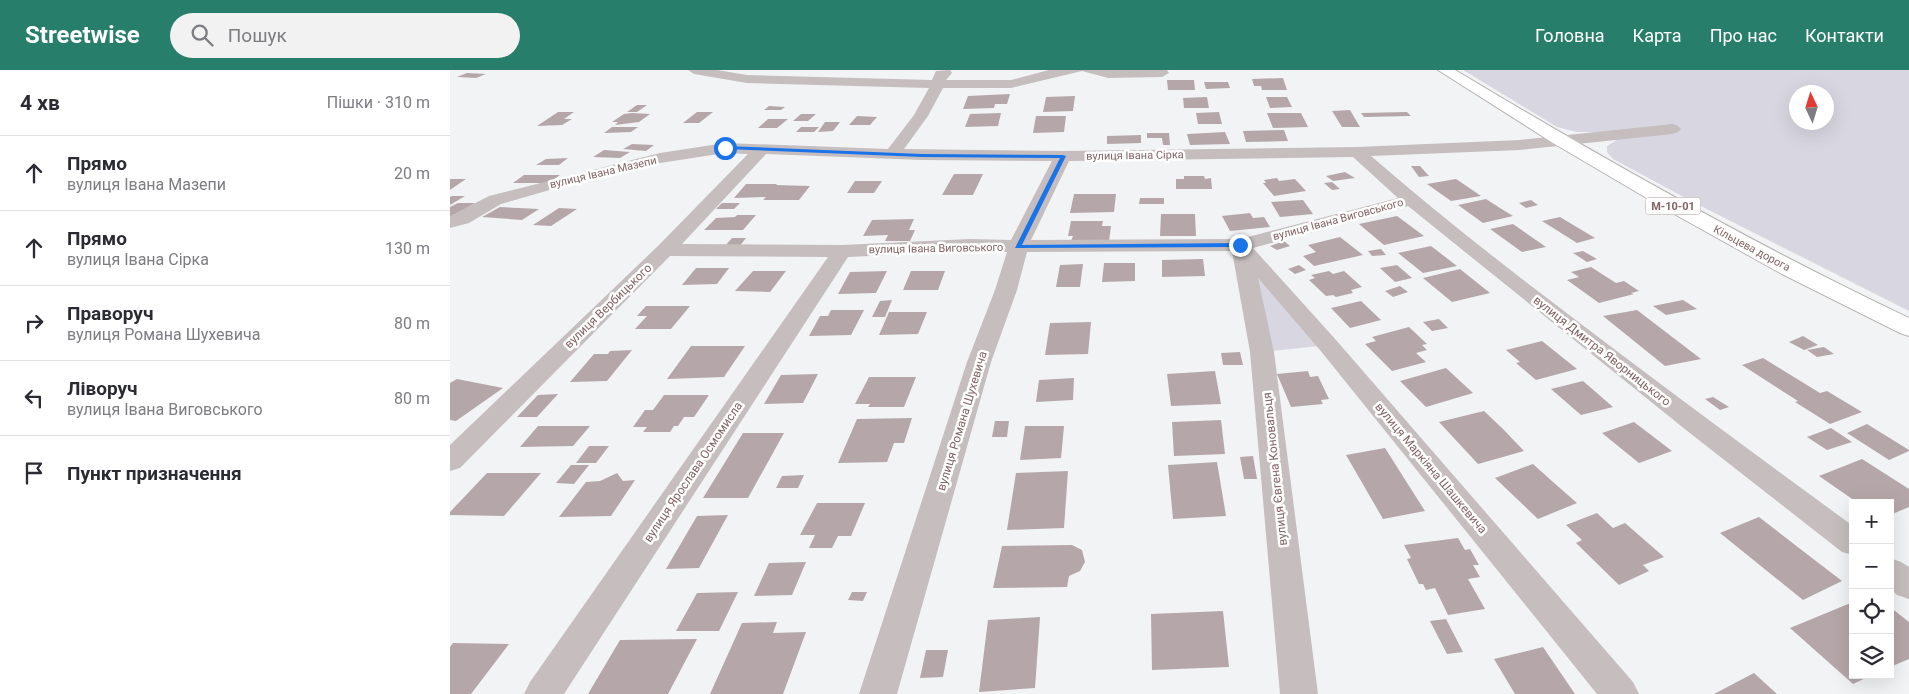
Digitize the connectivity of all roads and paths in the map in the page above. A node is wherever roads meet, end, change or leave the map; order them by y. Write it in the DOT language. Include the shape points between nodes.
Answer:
graph roads {
  1 [pos="694,70"];
  2 [pos="952,70"];
  3 [pos="1076,70"];
  4 [pos="1087,70"];
  5 [pos="1445,70"];
  6 [pos="1161,71"];
  7 [pos="939,84"];
  8 [pos="1673,129"];
  9 [pos="1561,141"];
  10 [pos="763,148"];
  11 [pos="1357,152"];
  12 [pos="892,154"];
  13 [pos="1063,156"];
  14 [pos="1411,200"];
  15 [pos="450,222"];
  16 [pos="1240,245"];
  17 [pos="1018,246"];
  18 [pos="665,250"];
  19 [pos="842,251"];
  20 [pos="1909,328"];
  21 [pos="450,461"];
  22 [pos="1849,540"];
  23 [pos="1894,574"];
  24 [pos="1909,585"];
  25 [pos="543,694"];
  26 [pos="878,694"];
  27 [pos="1299,694"];
  28 [pos="1620,694"];
  1 -- 7 [label="street" via="747,79"];
  2 -- 7 [label="street" via="941,74"];
  3 -- 7 [label="street" via="1011,84"];
  4 -- 6 [label="street" via="1108,74"];
  5 -- 9 [label="highway, Кільцева дорога / М-10-01"];
  7 -- 12 [label="street" via="920,118"];
  8 -- 9 [label="street, вулиця Івана Сірка"];
  9 -- 11 [label="street, вулиця Івана Сірка"];
  9 -- 20 [label="highway, Кільцева дорога / М-10-01" via="1686,214"];
  10 -- 12 [label="street, вулиця Івана Сірка"];
  10 -- 15 [label="street, вулиця Івана Мазепи" via="725,148 651,160 495,200 462,219"];
  10 -- 18 [label="street, вулиця Вербицького"];
  11 -- 13 [label="street, вулиця Івана Сірка"];
  11 -- 14 [label="street, вулиця Дмитра Яворницького"];
  12 -- 13 [label="street, вулиця Івана Сірка"];
  13 -- 17 [label="street, вулиця Романа Шухевича"];
  14 -- 16 [label="street, вулиця Івана Виговського"];
  14 -- 22 [label="street, вулиця Дмитра Яворницького" via="1695,424"];
  16 -- 17 [label="street, вулиця Івана Виговського"];
  16 -- 27 [label="street, вулиця Євгена Коновальця" via="1262,352"];
  16 -- 28 [label="street, вулиця Маркіяна Шашкевича" via="1328,345"];
  17 -- 19 [label="street, вулиця Івана Виговського"];
  17 -- 26 [label="street, вулиця Романа Шухевича" via="979,362"];
  18 -- 19 [label="street, вулиця Івана Виговського"];
  18 -- 21 [label="street, вулиця Вербицького"];
  19 -- 25 [label="street, вулиця Ярослава Осмомисла"];
  23 -- 24 [label="street"];
}
